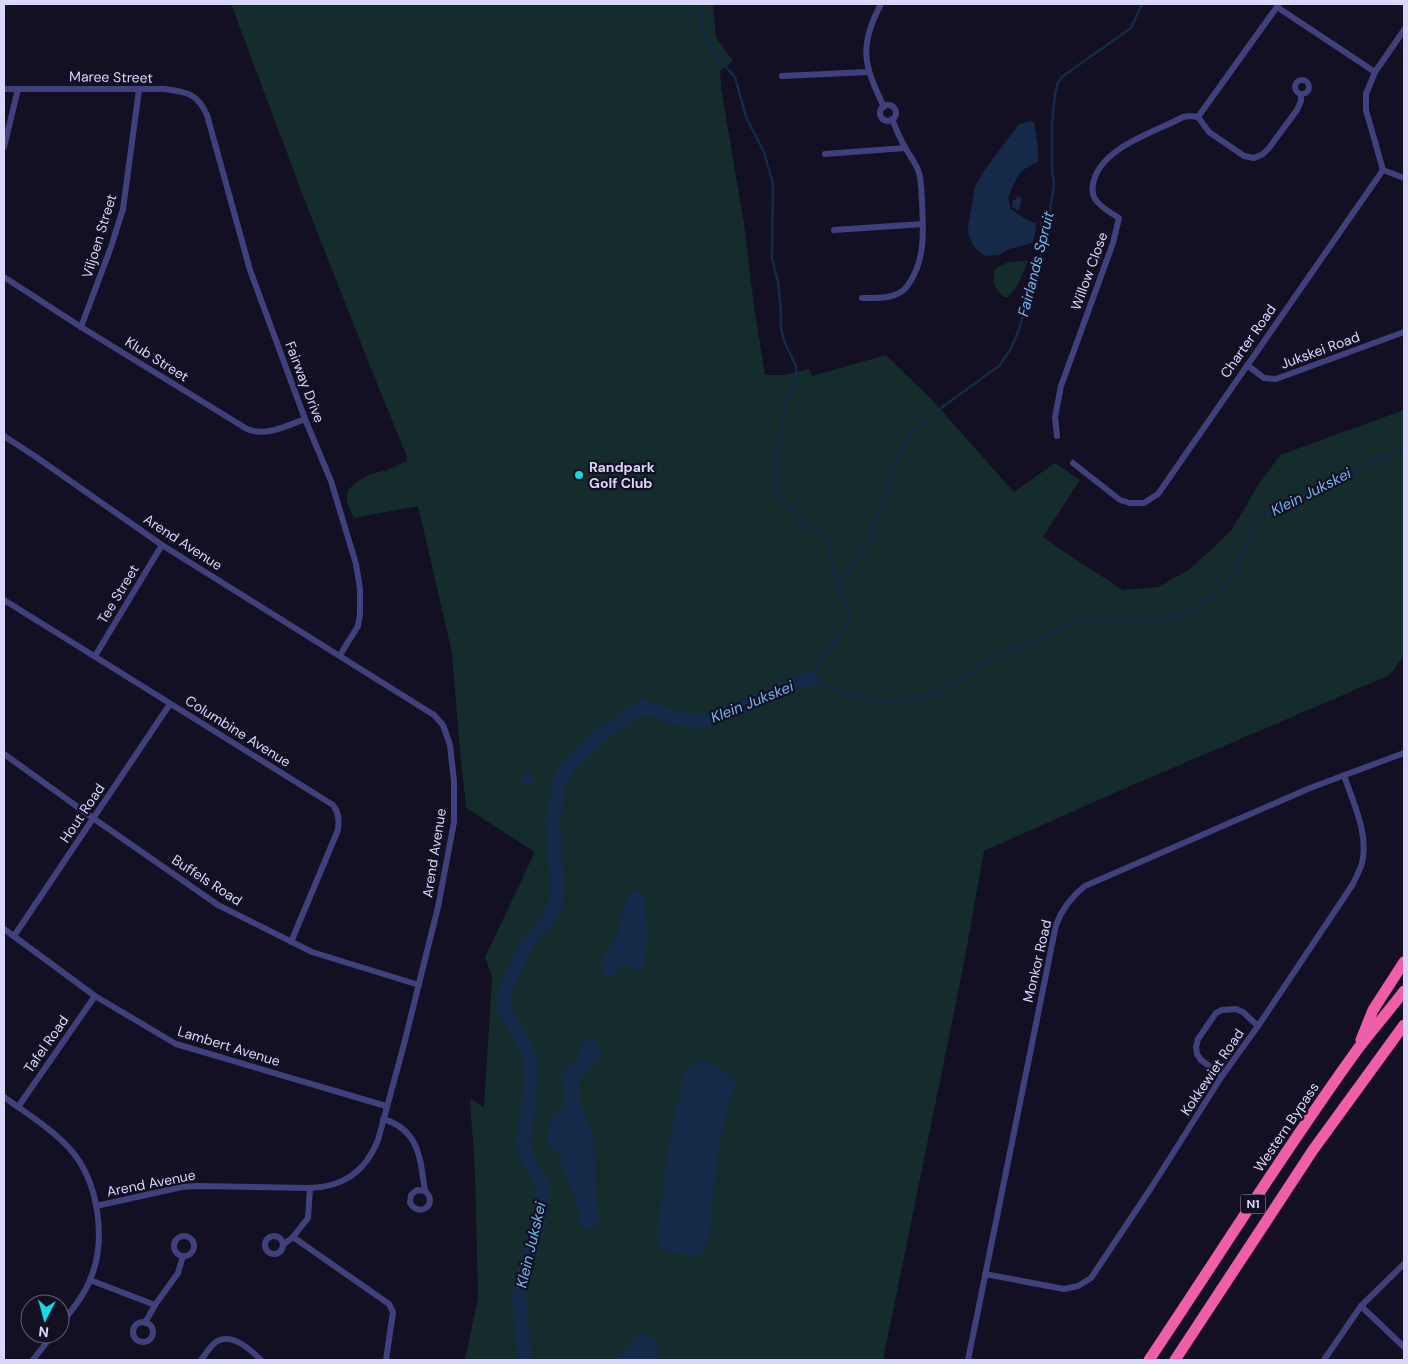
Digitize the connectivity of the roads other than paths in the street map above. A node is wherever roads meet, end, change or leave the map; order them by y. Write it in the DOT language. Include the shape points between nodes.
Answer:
graph roads {
  1 [pos="881,4"];
  2 [pos="1278,5"];
  3 [pos="1404,30"];
  4 [pos="869,72"];
  5 [pos="1375,72"];
  6 [pos="782,76"];
  7 [pos="4,89"];
  8 [pos="18,89"];
  9 [pos="139,90"];
  10 [pos="1301,94"];
  11 [pos="884,107"];
  12 [pos="207,114"];
  13 [pos="1198,118"];
  14 [pos="892,119"];
  15 [pos="4,147"];
  16 [pos="905,148"];
  17 [pos="826,154"];
  18 [pos="1383,170"];
  19 [pos="1404,178"];
  20 [pos="923,224"];
  21 [pos="834,230"];
  22 [pos="4,277"];
  23 [pos="862,298"];
  24 [pos="81,327"];
  25 [pos="1404,332"];
  26 [pos="1247,366"];
  27 [pos="305,419"];
  28 [pos="4,436"];
  29 [pos="1057,436"];
  30 [pos="1073,463"];
  31 [pos="162,545"];
  32 [pos="4,600"];
  33 [pos="340,655"];
  34 [pos="95,656"];
  35 [pos="170,704"];
  36 [pos="1404,753"];
  37 [pos="4,754"];
  38 [pos="1344,775"];
  39 [pos="93,818"];
  40 [pos="4,929"];
  41 [pos="14,936"];
  42 [pos="291,942"];
  43 [pos="1404,962"];
  44 [pos="419,985"];
  45 [pos="1404,991"];
  46 [pos="95,996"];
  47 [pos="1404,1025"];
  48 [pos="1258,1026"];
  49 [pos="1358,1049"];
  50 [pos="1222,1076"];
  51 [pos="4,1097"];
  52 [pos="386,1106"];
  53 [pos="18,1107"];
  54 [pos="383,1119"];
  55 [pos="310,1188"];
  56 [pos="425,1191"];
  57 [pos="96,1206"];
  58 [pos="293,1238"];
  59 [pos="283,1245"];
  60 [pos="184,1256"];
  61 [pos="1404,1264"];
  62 [pos="985,1274"];
  63 [pos="90,1280"];
  64 [pos="155,1305"];
  65 [pos="1361,1306"];
  66 [pos="70,1312"];
  67 [pos="145,1323"];
  68 [pos="45,1344"];
  69 [pos="1404,1347"];
  70 [pos="33,1360"];
  71 [pos="202,1360"];
  72 [pos="261,1360"];
  73 [pos="386,1360"];
  74 [pos="968,1360"];
  75 [pos="1149,1360"];
  76 [pos="1175,1360"];
  77 [pos="1324,1360"];
  1 -- 4 [label="street" via="867,38"];
  2 -- 5 [label="street"];
  2 -- 13 [label="street"];
  3 -- 5 [label="street"];
  4 -- 6 [label="street"];
  4 -- 11 [label="street"];
  5 -- 18 [label="street" via="1366,94 1366,110"];
  7 -- 8 [label="street, Maree Street"];
  8 -- 9 [label="street, Maree Street"];
  8 -- 15 [label="street"];
  9 -- 12 [label="street, Maree Street" via="184,92 198,100"];
  9 -- 24 [label="street, Viljoen Street" via="123,209"];
  10 -- 13 [label="street" via="1297,110 1269,148 1254,158 1244,156 1209,132"];
  11 -- 14 [label="street" via="882,116 886,120"];
  11 -- 14 [label="street" via="895,108 896,114"];
  12 -- 27 [label="street, Fairway Drive" via="250,270"];
  13 -- 29 [label="street, Willow Close" via="1183,117 1125,145 1104,163 1094,179 1092,193 1095,199 1119,218 1061,386 1055,417"];
  14 -- 16 [label="street"];
  16 -- 17 [label="street"];
  16 -- 20 [label="street" via="919,171"];
  18 -- 19 [label="street"];
  18 -- 26 [label="street, Charter Road"];
  20 -- 21 [label="street"];
  20 -- 23 [label="street" via="922,254 906,288 893,296"];
  22 -- 24 [label="street, Klub Street"];
  24 -- 27 [label="street, Klub Street" via="246,429 262,433"];
  25 -- 26 [label="street, Jukskei Road" via="1276,379 1264,378"];
  26 -- 30 [label="street, Charter Road" via="1158,494 1144,503 1120,500"];
  27 -- 33 [label="street, Fairway Drive" via="331,481 358,573 358,626"];
  28 -- 31 [label="street, Arend Avenue"];
  31 -- 33 [label="street, Arend Avenue"];
  31 -- 34 [label="street, Tee Street"];
  32 -- 34 [label="street, Columbine Avenue"];
  33 -- 44 [label="street, Arend Avenue" via="434,715 443,725 450,745 454,822"];
  34 -- 35 [label="street, Columbine Avenue"];
  35 -- 39 [label="street, Hout Road"];
  35 -- 42 [label="street, Columbine Avenue" via="326,800 338,811 338,830"];
  36 -- 38 [label="street, Monkor Road"];
  37 -- 39 [label="street, Buffels Road"];
  38 -- 48 [label="street, Kokkewiet Road" via="1361,824 1363,852 1360,869 1342,902"];
  38 -- 62 [label="street, Monkor Road" via="1085,886 1063,908 1053,939"];
  39 -- 41 [label="street, Hout Road"];
  39 -- 42 [label="street, Buffels Road" via="218,905"];
  40 -- 41 [label="street, Lambert Avenue"];
  41 -- 46 [label="street, Lambert Avenue"];
  42 -- 44 [label="street, Buffels Road" via="312,952"];
  43 -- 49 [label="highway" via="1373,1010"];
  44 -- 52 [label="street, Arend Avenue"];
  45 -- 49 [label="highway, Western Bypass / N1"];
  46 -- 52 [label="street, Lambert Avenue" via="176,1044"];
  46 -- 53 [label="street, Tafel Road"];
  47 -- 76 [label="highway, N1" via="1313,1150"];
  48 -- 50 [label="street, Kokkewiet Road"];
  48 -- 50 [label="street" via="1236,1009 1216,1013 1196,1047 1201,1060"];
  49 -- 75 [label="highway, Western Bypass / N1"];
  50 -- 62 [label="street, Kokkewiet Road" via="1091,1278 1078,1286 1064,1289"];
  51 -- 53 [label="street"];
  52 -- 54 [label="street, Arend Avenue"];
  53 -- 57 [label="street" via="72,1151 91,1185"];
  54 -- 55 [label="street, Arend Avenue" via="375,1146 362,1167 339,1182"];
  54 -- 56 [label="street" via="402,1129 416,1147"];
  55 -- 57 [label="street, Arend Avenue" via="190,1186"];
  55 -- 58 [label="street" via="308,1218"];
  57 -- 63 [label="street" via="98,1235"];
  58 -- 59 [label="street"];
  58 -- 73 [label="street" via="390,1304 393,1312"];
  60 -- 64 [label="street" via="178,1273"];
  61 -- 65 [label="street"];
  62 -- 74 [label="street, Monkor Road"];
  63 -- 64 [label="street"];
  63 -- 66 [label="street"];
  64 -- 67 [label="street"];
  65 -- 69 [label="street"];
  65 -- 77 [label="street"];
  68 -- 70 [label="street"];
  71 -- 72 [label="street" via="217,1342 228,1339 242,1344"];
}
